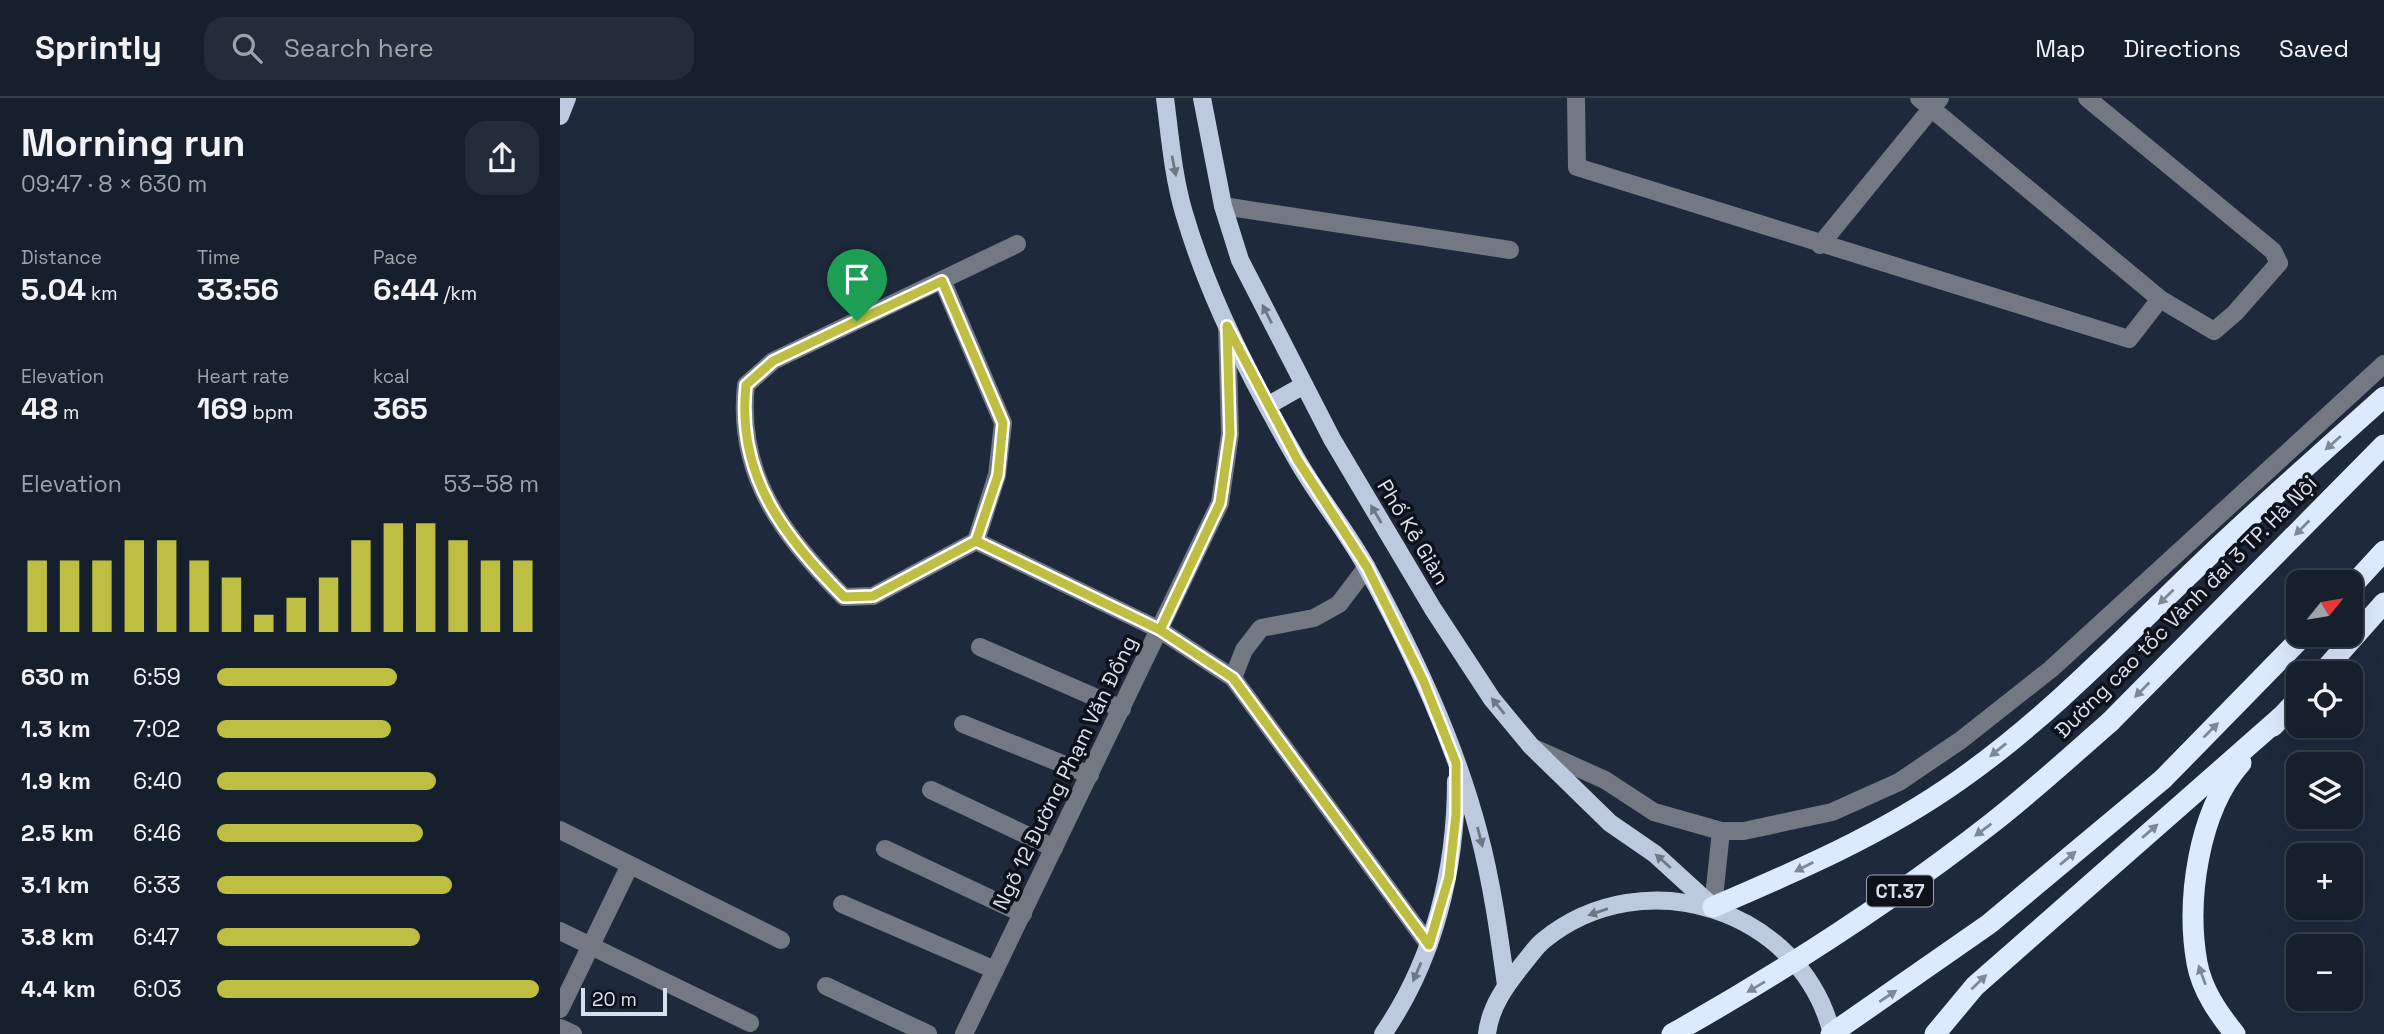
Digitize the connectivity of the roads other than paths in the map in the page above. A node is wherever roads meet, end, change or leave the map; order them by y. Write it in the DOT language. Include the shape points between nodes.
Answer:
graph roads {
  1 [pos="567,98"];
  2 [pos="1165,98"];
  3 [pos="1202,98"];
  4 [pos="1576,98"];
  5 [pos="2087,98"];
  6 [pos="1931,101"];
  7 [pos="560,116"];
  8 [pos="1223,206"];
  9 [pos="1017,244"];
  10 [pos="1820,245"];
  11 [pos="1510,250"];
  12 [pos="942,281"];
  13 [pos="2160,299"];
  14 [pos="1227,326"];
  15 [pos="2384,364"];
  16 [pos="1304,385"];
  17 [pos="2384,397"];
  18 [pos="1269,405"];
  19 [pos="2384,445"];
  20 [pos="976,541"];
  21 [pos="2384,551"];
  22 [pos="1367,567"];
  23 [pos="2363,574"];
  24 [pos="2384,603"];
  25 [pos="1160,630"];
  26 [pos="980,647"];
  27 [pos="2291,648"];
  28 [pos="2333,661"];
  29 [pos="1233,678"];
  30 [pos="1122,709"];
  31 [pos="2286,712"];
  32 [pos="2281,717"];
  33 [pos="963,724"];
  34 [pos="1531,746"];
  35 [pos="1456,763"];
  36 [pos="1090,775"];
  37 [pos="931,790"];
  38 [pos="560,830"];
  39 [pos="1721,831"];
  40 [pos="1054,848"];
  41 [pos="885,849"];
  42 [pos="630,865"];
  43 [pos="842,904"];
  44 [pos="1713,907"];
  45 [pos="1023,914"];
  46 [pos="560,931"];
  47 [pos="781,940"];
  48 [pos="1429,945"];
  49 [pos="589,946"];
  50 [pos="995,970"];
  51 [pos="1506,985"];
  52 [pos="826,986"];
  53 [pos="560,1009"];
  54 [pos="750,1023"];
  55 [pos="560,1028"];
  56 [pos="573,1034"];
  57 [pos="928,1034"];
  58 [pos="964,1034"];
  59 [pos="1383,1034"];
  60 [pos="1486,1034"];
  61 [pos="1672,1034"];
  62 [pos="1831,1034"];
  63 [pos="1935,1034"];
  64 [pos="2235,1034"];
  1 -- 7 [label="main road"];
  2 -- 14 [label="main road, one-way" via="1183,211"];
  3 -- 8 [label="main road, Phố Kẻ Giàn"];
  4 -- 10 [label="street" via="1577,167"];
  5 -- 13 [label="street" via="2273,251 2279,263 2214,331"];
  6 -- 10 [label="street"];
  6 -- 13 [label="street"];
  8 -- 11 [label="street"];
  16 -- 8 [label="main road, Phố Kẻ Giàn, one-way" via="1240,260"];
  9 -- 12 [label="street"];
  10 -- 13 [label="street" via="2129,339"];
  12 -- 20 [label="street" via="1003,423 998,475"];
  12 -- 20 [label="street" via="773,361 746,385 743,407 748,442 768,507 797,547 844,597 873,596"];
  14 -- 18 [label="main road"];
  14 -- 25 [label="street, Ngõ 12 Đường Phạm Văn Đồng" via="1230,434 1220,503"];
  15 -- 39 [label="street" via="2051,669 1961,740 1899,782 1832,812 1744,831"];
  16 -- 18 [label="main road"];
  34 -- 16 [label="main road, Phố Kẻ Giàn, one-way" via="1492,699 1433,609"];
  17 -- 44 [label="highway, one-way" via="2211,554 2068,694 1958,781 1870,834"];
  18 -- 22 [label="main road" via="1297,459"];
  19 -- 61 [label="highway, Đường cao tốc Vành đai 3 TP. Hà Nội / CT.37, one-way, bridge" via="2110,722 1994,821 1835,938"];
  20 -- 25 [label="street"];
  21 -- 23 [label="highway"];
  22 -- 29 [label="street" via="1339,604 1314,618 1261,628 1244,650"];
  22 -- 35 [label="main road" via="1423,680"];
  24 -- 28 [label="highway"];
  25 -- 29 [label="street"];
  25 -- 30 [label="street, Ngõ 12 Đường Phạm Văn Đồng"];
  26 -- 30 [label="street"];
  62 -- 27 [label="highway, one-way, bridge" via="1989,924 2163,779"];
  29 -- 48 [label="street"];
  30 -- 36 [label="street, Ngõ 12 Đường Phạm Văn Đồng"];
  31 -- 32 [label="highway"];
  63 -- 32 [label="highway, one-way" via="1975,986"];
  64 -- 32 [label="highway, one-way" via="2213,1005 2197,964 2199,859 2211,808 2234,771"];
  33 -- 36 [label="street"];
  34 -- 39 [label="street" via="1605,780 1654,813"];
  44 -- 34 [label="main road, Phố Kẻ Giàn, one-way" via="1655,854 1601,815"];
  35 -- 48 [label="main road" via="1449,877"];
  35 -- 51 [label="main road, one-way" via="1489,876"];
  36 -- 40 [label="street, Ngõ 12 Đường Phạm Văn Đồng"];
  37 -- 40 [label="street"];
  38 -- 42 [label="street"];
  39 -- 44 [label="street"];
  40 -- 45 [label="street, Ngõ 12 Đường Phạm Văn Đồng"];
  41 -- 45 [label="street"];
  42 -- 47 [label="street"];
  42 -- 49 [label="street"];
  43 -- 50 [label="street"];
  44 -- 51 [label="main road, one-way" via="1654,899 1596,910 1544,940"];
  44 -- 62 [label="main road" via="1760,931 1799,966 1826,1012"];
  45 -- 50 [label="street, Ngõ 12 Đường Phạm Văn Đồng"];
  46 -- 49 [label="street"];
  48 -- 59 [label="main road, one-way" via="1403,1004"];
  49 -- 53 [label="street"];
  49 -- 54 [label="street"];
  50 -- 58 [label="street, Ngõ 12 Đường Phạm Văn Đồng"];
  51 -- 60 [label="main road"];
  52 -- 57 [label="street"];
  55 -- 56 [label="street"];
}
